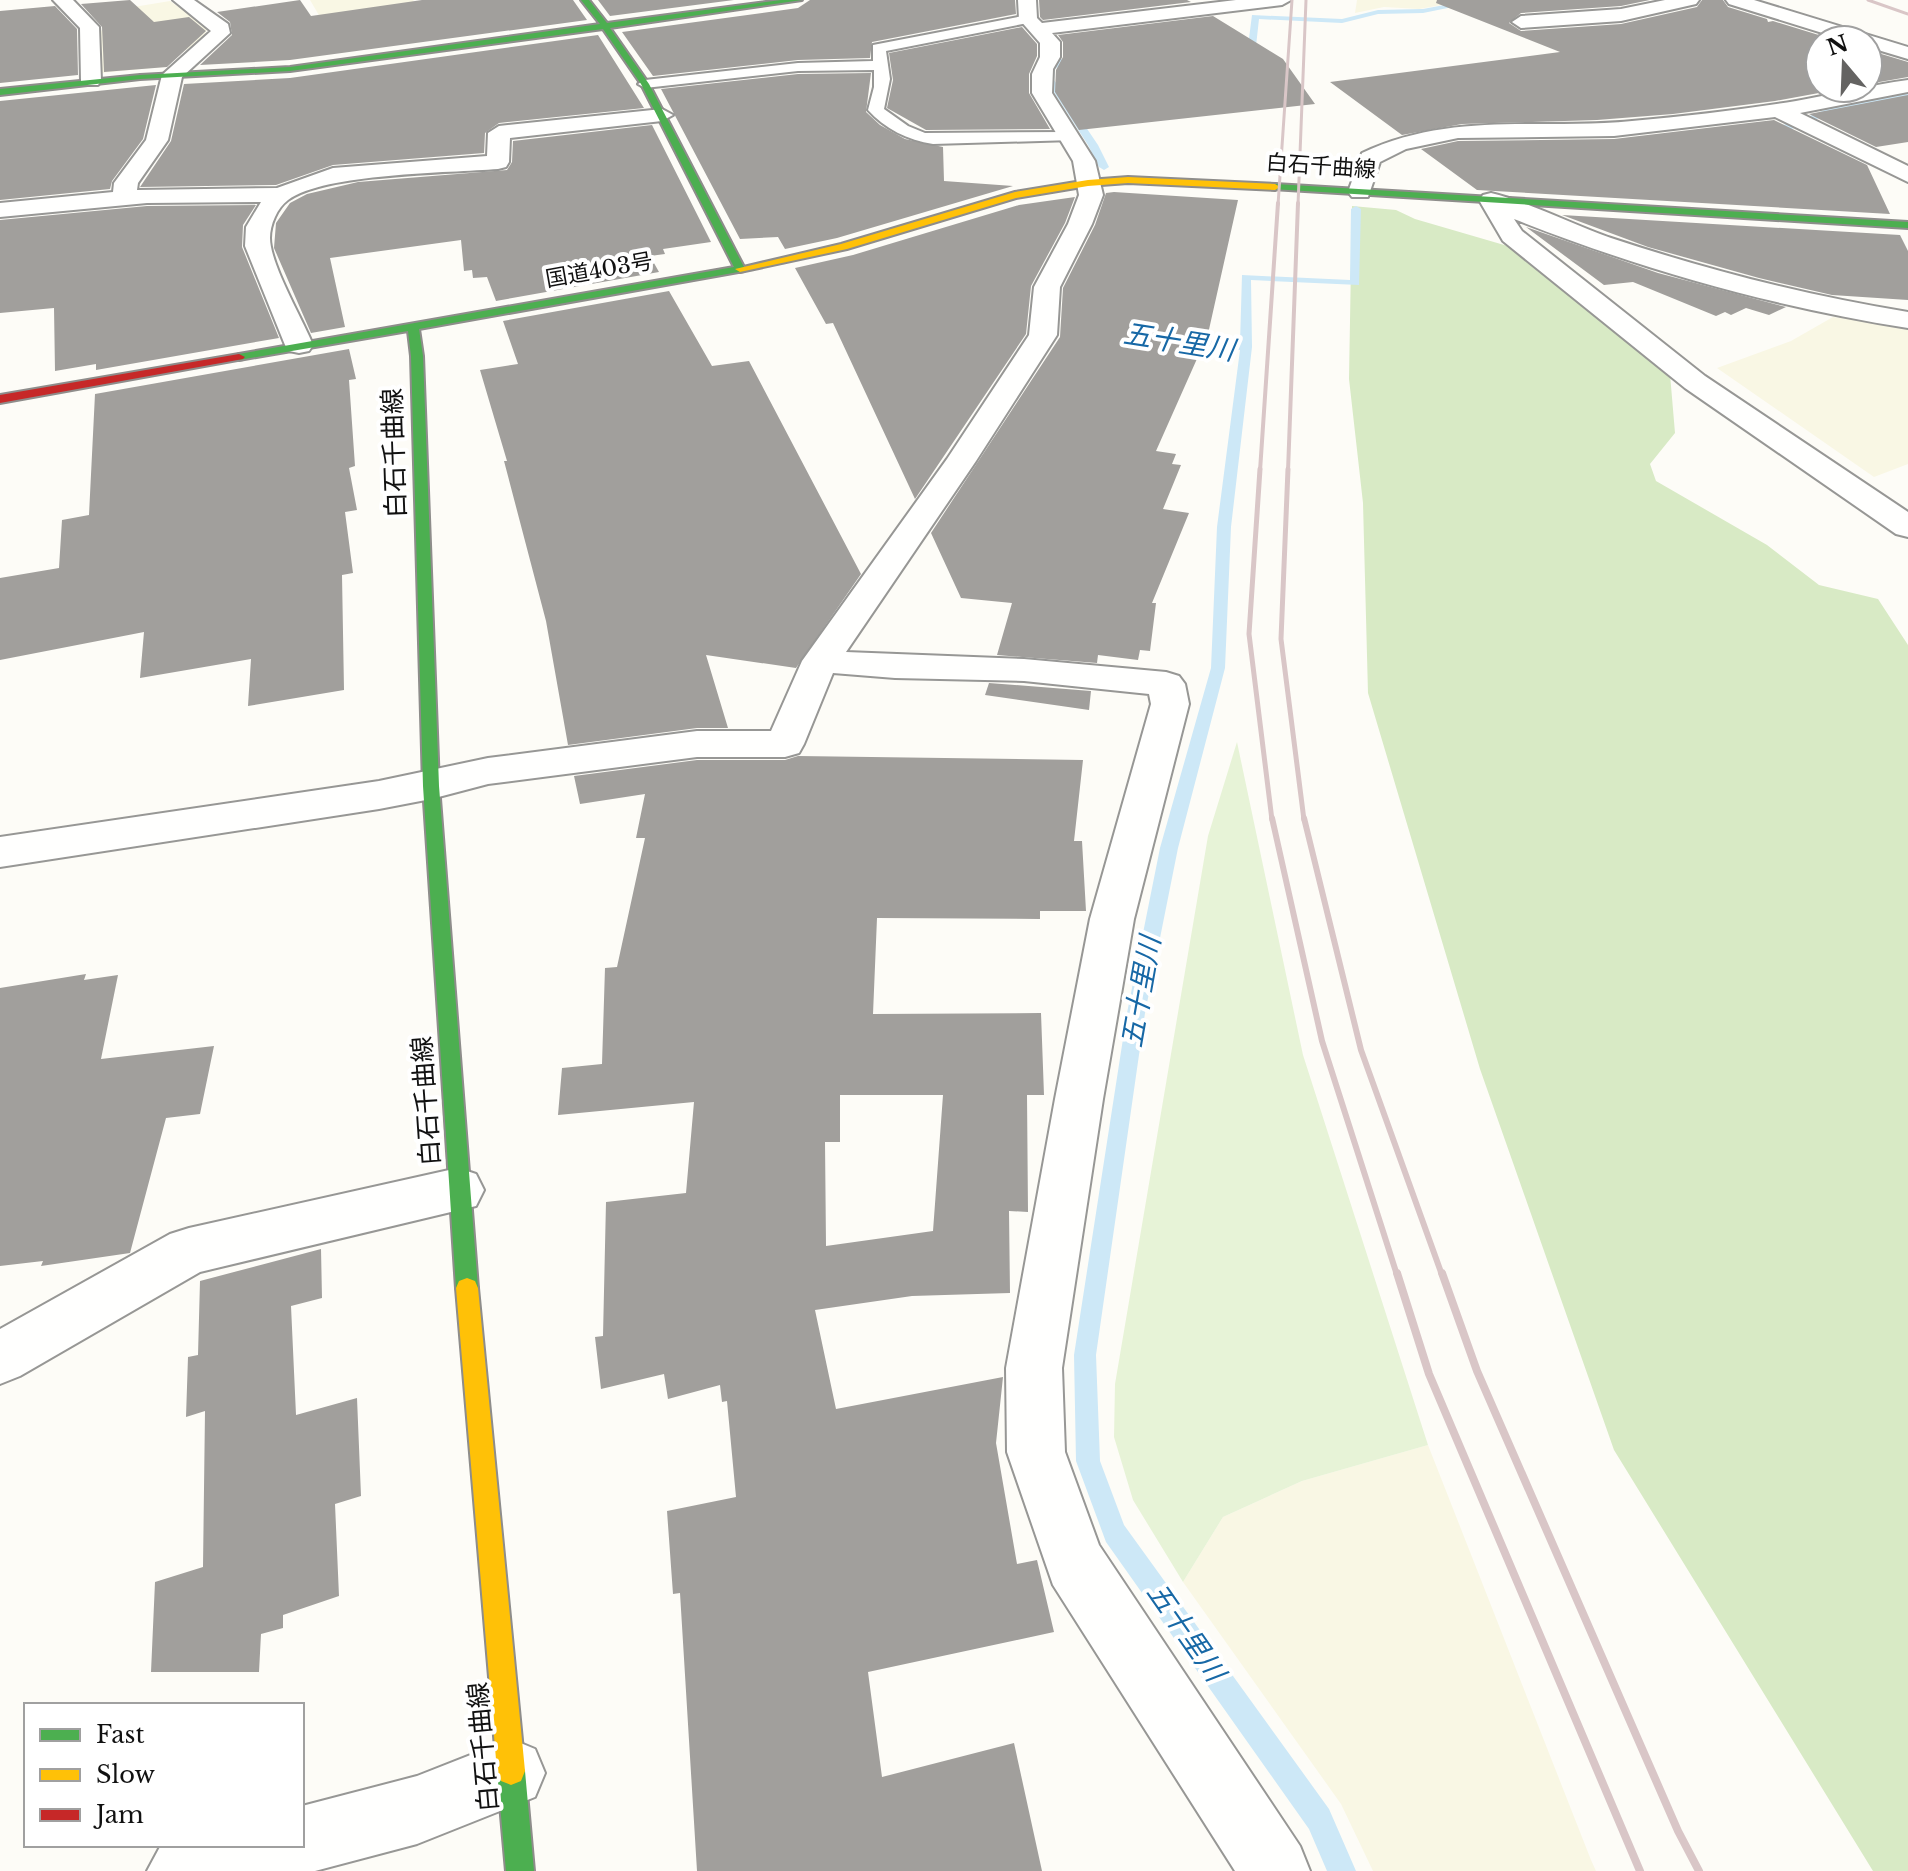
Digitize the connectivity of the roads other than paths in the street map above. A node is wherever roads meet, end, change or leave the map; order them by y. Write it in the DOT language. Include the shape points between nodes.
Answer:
graph roads {
  1 [pos="62,0"];
  2 [pos="182,0"];
  3 [pos="585,0"];
  4 [pos="798,0"];
  5 [pos="1282,0"];
  6 [pos="1690,0"];
  7 [pos="1735,0"];
  8 [pos="1031,16"];
  9 [pos="1521,22"];
  10 [pos="1814,24"];
  11 [pos="605,26"];
  12 [pos="1884,45"];
  13 [pos="1908,53"];
  14 [pos="882,65"];
  15 [pos="172,75"];
  16 [pos="91,81"];
  17 [pos="645,84"];
  18 [pos="1908,86"];
  19 [pos="0,92"];
  20 [pos="662,115"];
  21 [pos="1795,119"];
  22 [pos="1067,137"];
  23 [pos="1908,175"];
  24 [pos="1088,183"];
  25 [pos="1360,192"];
  26 [pos="280,195"];
  27 [pos="124,198"];
  28 [pos="1491,200"];
  29 [pos="0,210"];
  30 [pos="1908,225"];
  31 [pos="740,269"];
  32 [pos="1908,320"];
  33 [pos="413,326"];
  34 [pos="299,345"];
  35 [pos="0,399"];
  36 [pos="1908,527"];
  37 [pos="820,661"];
  38 [pos="431,786"];
  39 [pos="0,852"];
  40 [pos="458,1190"];
  41 [pos="0,1358"];
  42 [pos="511,1773"];
  43 [pos="304,1839"];
  44 [pos="274,1847"];
  45 [pos="182,1871"];
  46 [pos="520,1871"];
  47 [pos="1275,1871"];
  1 -- 16 [label="street" via="90,27"];
  2 -- 15 [label="street" via="221,28"];
  3 -- 11 [label="main road"];
  4 -- 11 [label="main road"];
  5 -- 8 [label="street"];
  6 -- 9 [label="street" via="1621,15"];
  7 -- 10 [label="street"];
  8 -- 14 [label="lane" via="878,48"];
  8 -- 22 [label="street" via="1050,42 1042,93"];
  11 -- 15 [label="main road" via="382,59"];
  11 -- 17 [label="main road" via="639,63"];
  12 -- 13 [label="street"];
  14 -- 17 [label="lane" via="798,67"];
  14 -- 22 [label="lane" via="882,97 876,110 902,132 933,139"];
  15 -- 16 [label="main road"];
  15 -- 27 [label="street" via="157,140 126,183"];
  16 -- 19 [label="main road"];
  17 -- 20 [label="main road"];
  18 -- 21 [label="street" via="1865,91"];
  20 -- 26 [label="street" via="499,133 498,162 333,175"];
  20 -- 31 [label="main road"];
  21 -- 23 [label="street"];
  21 -- 25 [label="street" via="1447,133 1384,149 1370,158"];
  22 -- 24 [label="street" via="1084,161"];
  24 -- 25 [label="main road, 白石千曲線" via="1164,181"];
  24 -- 31 [label="main road, 白石千曲線" via="1015,195 857,244"];
  24 -- 37 [label="street" via="1091,195 1080,224 1047,287 1043,335 953,474"];
  25 -- 28 [label="main road, 白石千曲線"];
  26 -- 27 [label="street"];
  26 -- 34 [label="street" via="257,229 256,249"];
  27 -- 29 [label="street"];
  28 -- 30 [label="main road, 白石千曲線"];
  28 -- 32 [label="street" via="1658,261 1842,311"];
  28 -- 36 [label="street" via="1512,236 1683,372"];
  31 -- 33 [label="main road, 国道403号"];
  33 -- 34 [label="main road, 国道403号"];
  33 -- 38 [label="main road, 白石千曲線"];
  34 -- 35 [label="main road, 国道403号"];
  37 -- 38 [label="street" via="785,744 697,744 488,771"];
  37 -- 47 [label="street" via="1024,670 1166,684 1170,704 1112,919 1079,1099 1034,1368 1036,1452 1075,1563"];
  38 -- 39 [label="street"];
  38 -- 40 [label="main road, 白石千曲線"];
  40 -- 41 [label="street" via="189,1251"];
  40 -- 42 [label="main road, 白石千曲線"];
  42 -- 43 [label="street" via="417,1810"];
  42 -- 46 [label="main road, 白石千曲線"];
  44 -- 45 [label="street"];
}
